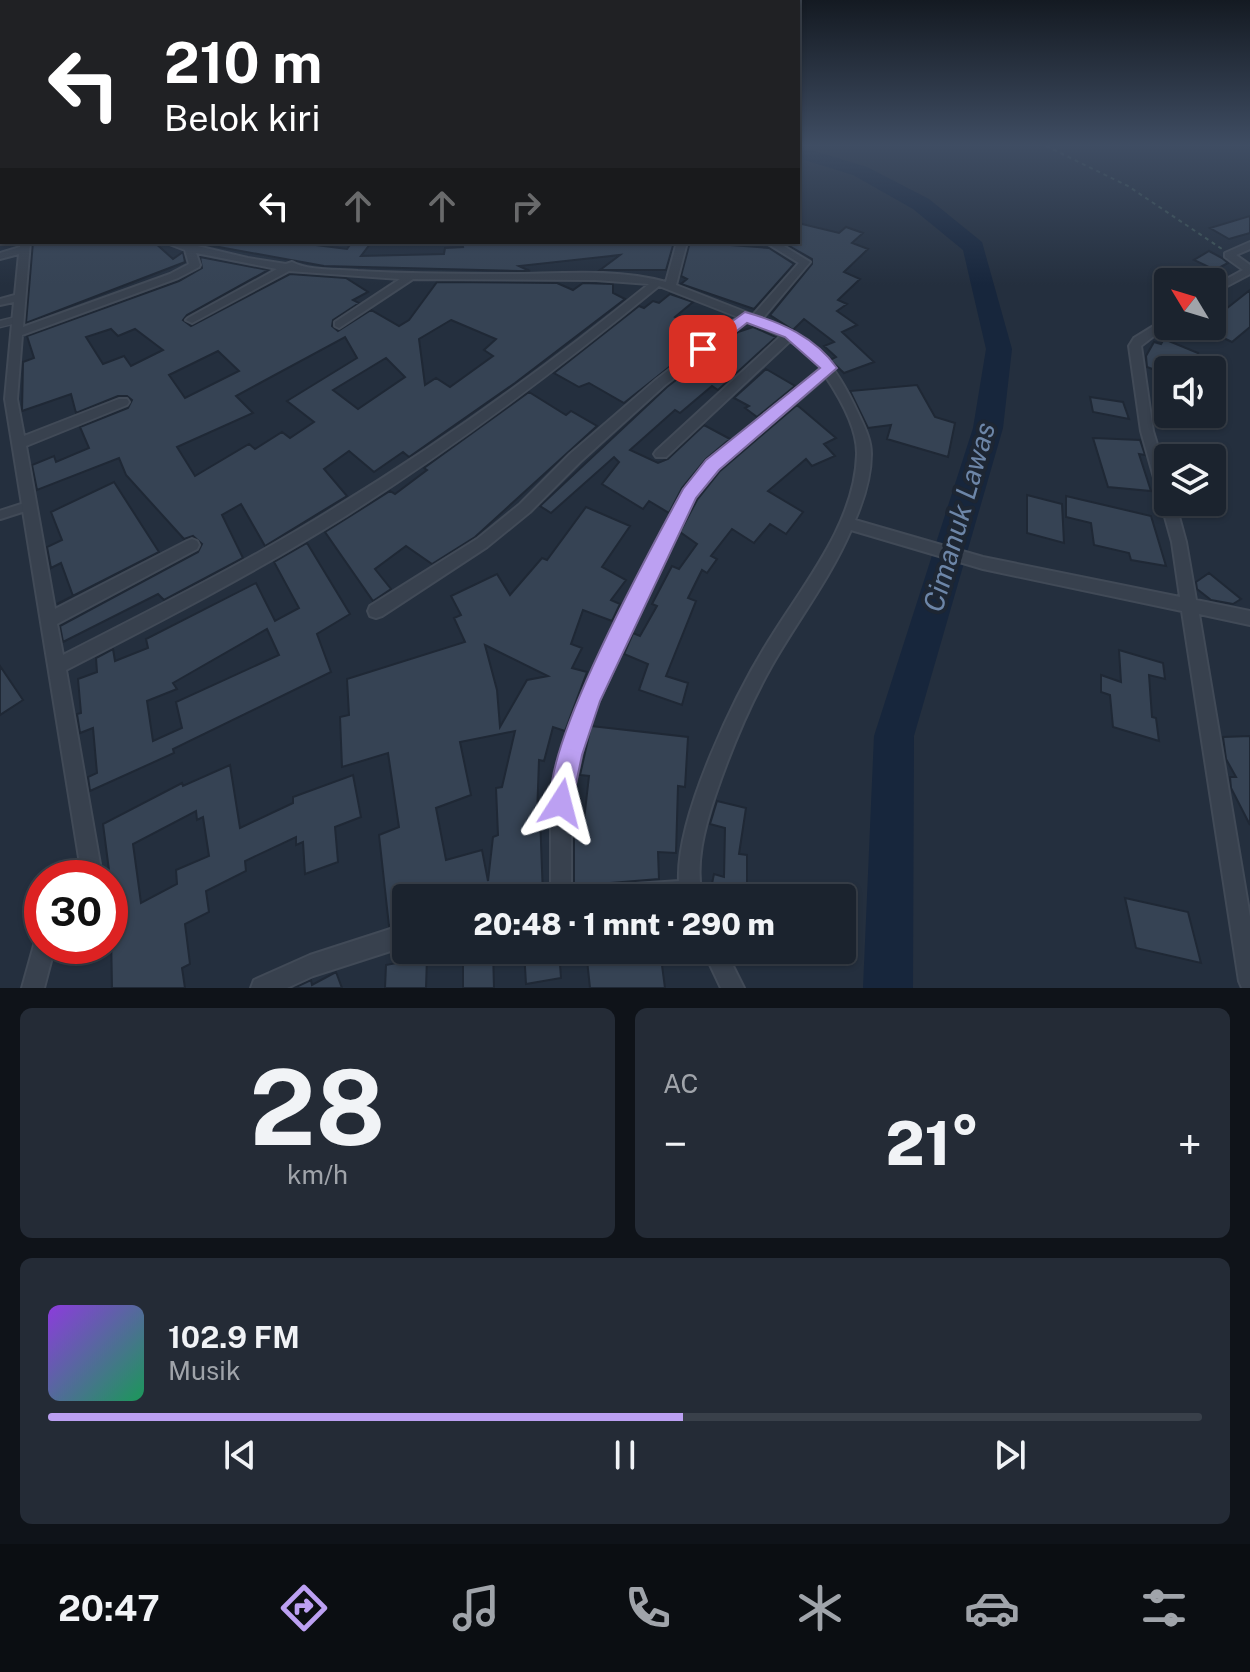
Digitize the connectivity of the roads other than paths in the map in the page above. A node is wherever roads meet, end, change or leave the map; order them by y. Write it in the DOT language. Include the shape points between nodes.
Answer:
graph roads {
  1 [pos="175,244"];
  2 [pos="681,244"];
  3 [pos="774,244"];
  4 [pos="25,245"];
  5 [pos="1250,245"];
  6 [pos="190,249"];
  7 [pos="4,255"];
  8 [pos="292,265"];
  9 [pos="1250,270"];
  10 [pos="411,276"];
  11 [pos="1226,283"];
  12 [pos="664,285"];
  13 [pos="21,297"];
  14 [pos="2,301"];
  15 [pos="750,318"];
  16 [pos="192,320"];
  17 [pos="0,324"];
  18 [pos="339,324"];
  19 [pos="18,326"];
  20 [pos="1154,331"];
  21 [pos="790,334"];
  22 [pos="829,368"];
  23 [pos="123,402"];
  24 [pos="19,443"];
  25 [pos="661,454"];
  26 [pos="29,506"];
  27 [pos="3,514"];
  28 [pos="847,523"];
  29 [pos="192,545"];
  30 [pos="1187,604"];
  31 [pos="376,611"];
  32 [pos="1250,618"];
  33 [pos="47,621"];
  34 [pos="57,666"];
  35 [pos="89,860"];
  36 [pos="561,884"];
  37 [pos="692,884"];
  38 [pos="392,940"];
  39 [pos="39,964"];
  40 [pos="721,964"];
  41 [pos="1250,981"];
  42 [pos="33,988"];
  43 [pos="262,988"];
  44 [pos="733,988"];
  1 -- 6 [label="street"];
  2 -- 12 [label="street"];
  3 -- 15 [label="street" via="805,262"];
  4 -- 7 [label="street"];
  4 -- 13 [label="street"];
  5 -- 9 [label="street" via="1229,255"];
  6 -- 8 [label="street"];
  6 -- 19 [label="street" via="195,265 166,280"];
  8 -- 10 [label="street"];
  8 -- 16 [label="street"];
  9 -- 11 [label="street"];
  10 -- 12 [label="street" via="615,278"];
  10 -- 18 [label="street"];
  12 -- 15 [label="street"];
  12 -- 34 [label="street" via="329,518 198,594"];
  13 -- 14 [label="street"];
  13 -- 19 [label="street"];
  15 -- 21 [label="street"];
  15 -- 31 [label="street" via="652,390 482,543"];
  17 -- 19 [label="lane"];
  19 -- 24 [label="street" via="11,399"];
  20 -- 30 [label="street" via="1135,346 1147,431 1177,535"];
  21 -- 22 [label="street"];
  21 -- 25 [label="street"];
  22 -- 28 [label="street" via="862,437 864,458"];
  22 -- 36 [label="street" via="713,465 683,507 579,724 561,803"];
  23 -- 24 [label="street"];
  24 -- 26 [label="street"];
  26 -- 27 [label="lane"];
  26 -- 33 [label="street"];
  28 -- 30 [label="street" via="983,563"];
  28 -- 37 [label="street" via="764,663 722,749 696,825"];
  29 -- 33 [label="street"];
  30 -- 32 [label="street"];
  30 -- 41 [label="street"];
  33 -- 34 [label="street"];
  34 -- 35 [label="street"];
  38 -- 43 [label="street"];
  39 -- 42 [label="street"];
  40 -- 44 [label="street"];
}
